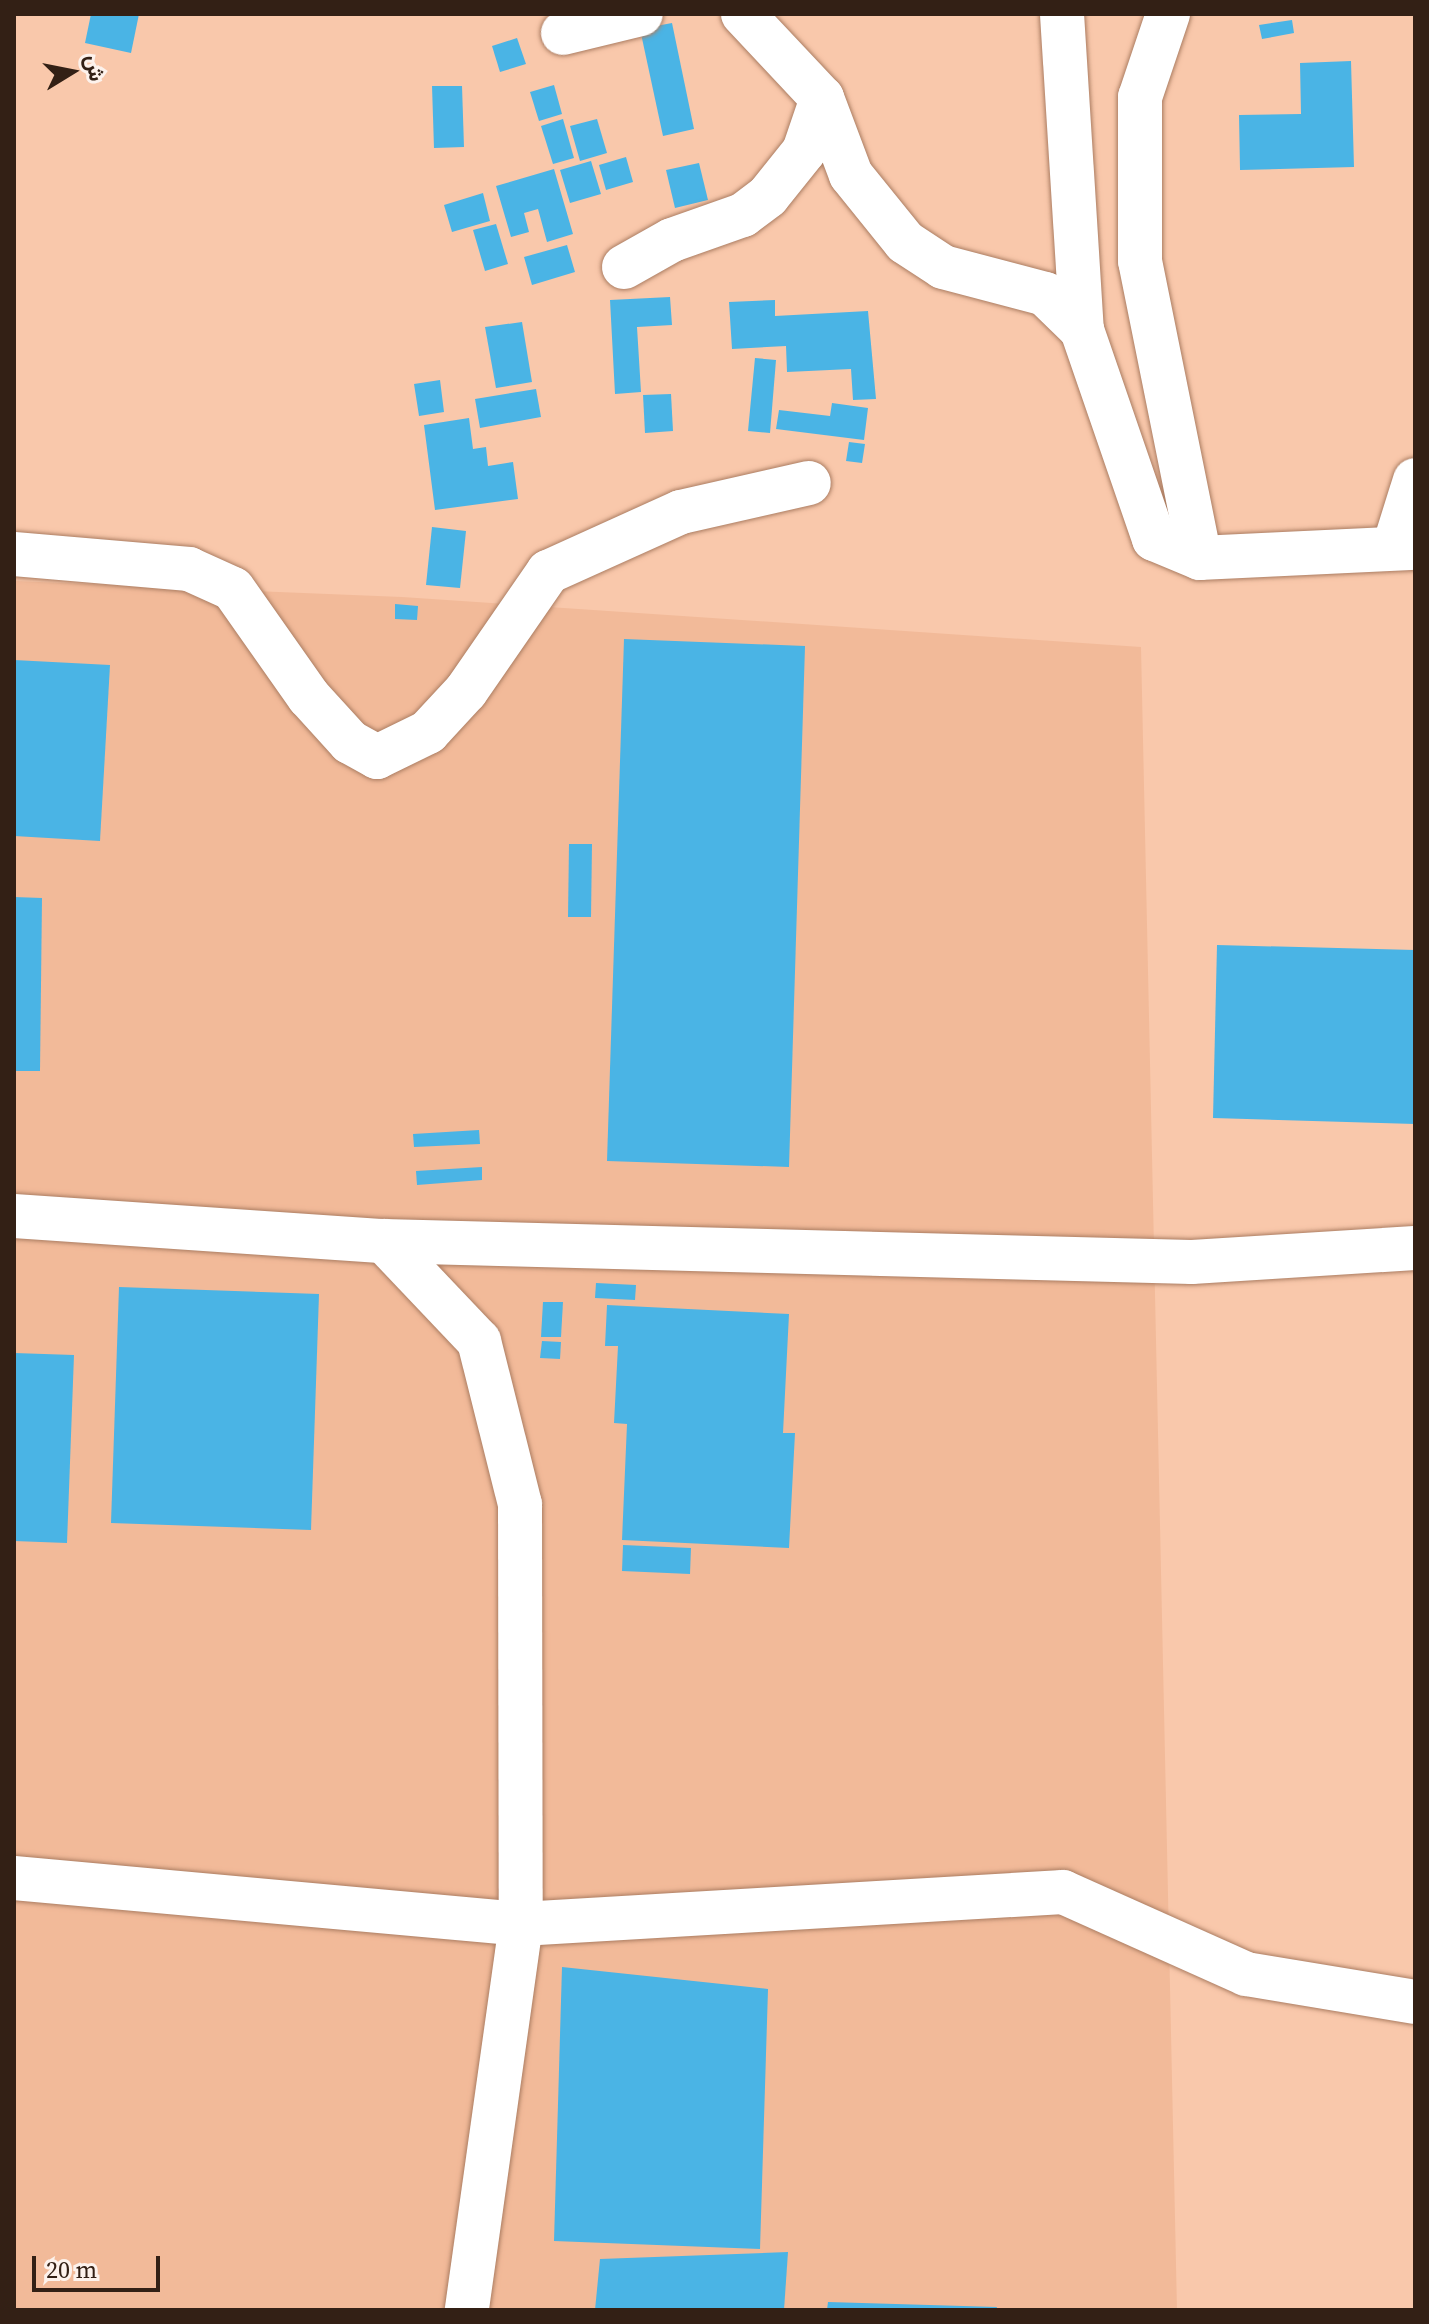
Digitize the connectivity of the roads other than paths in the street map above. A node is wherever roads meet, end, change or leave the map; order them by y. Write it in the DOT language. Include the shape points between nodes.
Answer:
graph roads {
  1 [pos="641,14"];
  2 [pos="743,14"];
  3 [pos="1062,14"];
  4 [pos="1168,14"];
  5 [pos="563,33"];
  6 [pos="822,98"];
  7 [pos="624,267"];
  8 [pos="1082,330"];
  9 [pos="1415,480"];
  10 [pos="809,483"];
  11 [pos="1405,548"];
  12 [pos="14,554"];
  13 [pos="1200,558"];
  14 [pos="14,1216"];
  15 [pos="384,1241"];
  16 [pos="1415,1248"];
  17 [pos="14,1878"];
  18 [pos="521,1924"];
  19 [pos="1415,2002"];
  20 [pos="467,2310"];
  1 -- 5 [label="street"];
  2 -- 6 [label="street"];
  3 -- 8 [label="street"];
  4 -- 13 [label="street" via="1140,97 1140,261"];
  6 -- 7 [label="street" via="804,151 768,196 743,215 672,240"];
  6 -- 8 [label="street" via="851,175 905,242 943,267 1045,294"];
  8 -- 13 [label="street" via="1154,539"];
  9 -- 11 [label="street"];
  10 -- 12 [label="street" via="681,512 548,572 457,701 428,732 377,757 350,742 309,697 233,589 189,569"];
  11 -- 13 [label="street"];
  14 -- 15 [label="street"];
  15 -- 16 [label="street" via="1192,1262"];
  15 -- 18 [label="street" via="479,1341 520,1504"];
  17 -- 18 [label="street"];
  18 -- 19 [label="street" via="1063,1892 1246,1974"];
  18 -- 20 [label="street"];
}
